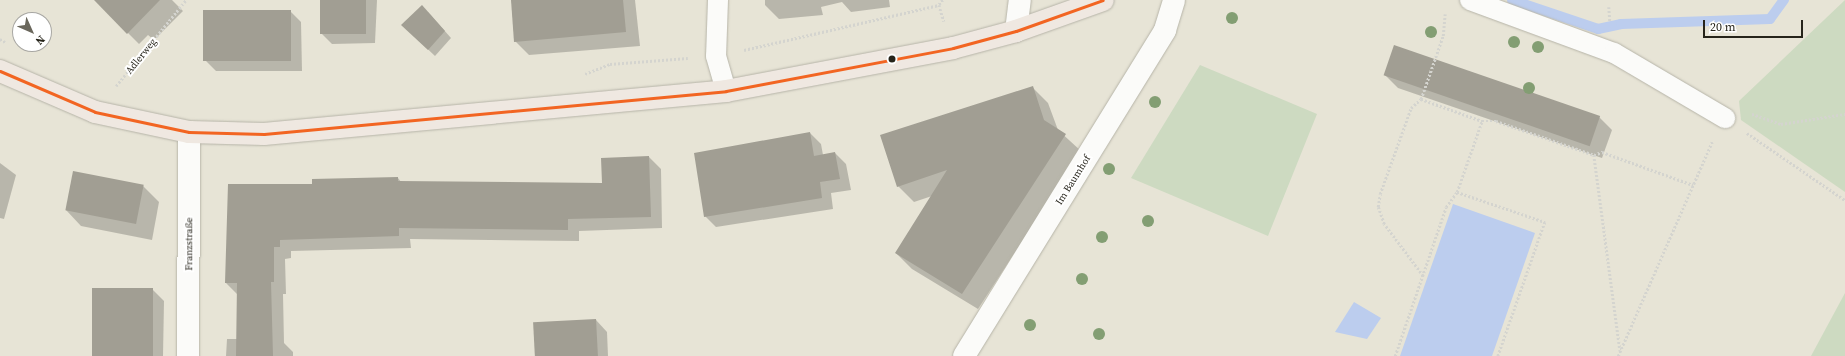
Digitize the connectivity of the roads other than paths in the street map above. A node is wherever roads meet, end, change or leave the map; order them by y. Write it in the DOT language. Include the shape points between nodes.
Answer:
graph roads {
  1 [pos="718,0"];
  2 [pos="1020,0"];
  3 [pos="1103,0"];
  4 [pos="1174,0"];
  5 [pos="1470,0"];
  6 [pos="1016,31"];
  7 [pos="0,70"];
  8 [pos="726,91"];
  9 [pos="1725,118"];
  10 [pos="189,132"];
  11 [pos="188,356"];
  12 [pos="964,356"];
  1 -- 8 [label="lane" via="716,56"];
  2 -- 6 [label="street"];
  3 -- 6 [label="main road"];
  4 -- 12 [label="street, Im Baumhof" via="1165,30"];
  5 -- 9 [label="lane" via="1614,54"];
  6 -- 8 [label="main road" via="953,48"];
  7 -- 10 [label="main road" via="95,112"];
  8 -- 10 [label="main road" via="264,134"];
  10 -- 11 [label="street, Franzstraße"];
}
